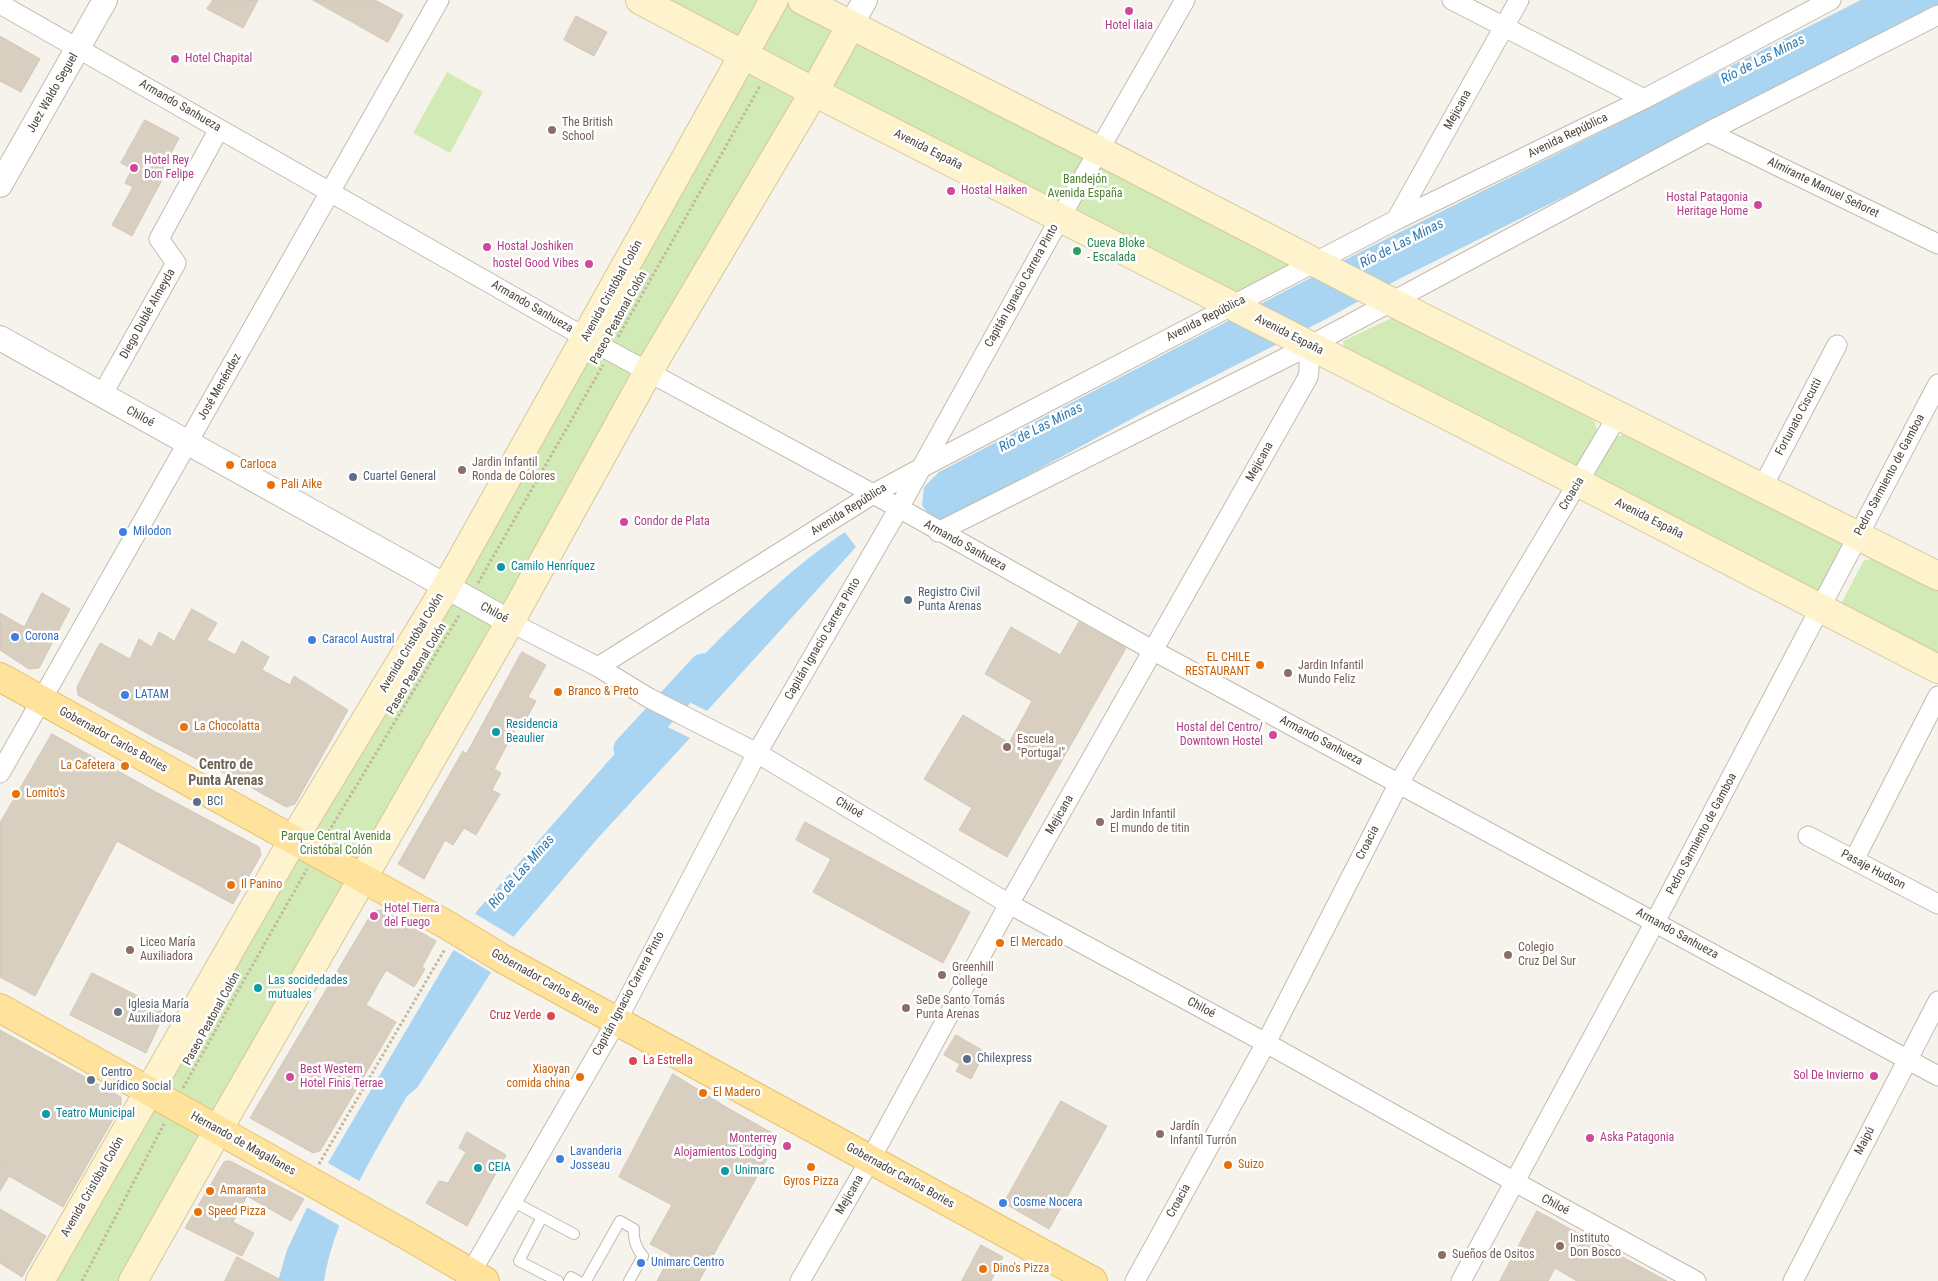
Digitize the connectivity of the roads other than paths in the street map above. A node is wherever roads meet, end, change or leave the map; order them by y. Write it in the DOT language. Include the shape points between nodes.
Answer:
graph roads {
  1 [pos="105,0"];
  2 [pos="439,0"];
  3 [pos="640,0"];
  4 [pos="774,0"];
  5 [pos="802,0"];
  6 [pos="865,0"];
  7 [pos="1185,0"];
  8 [pos="1452,0"];
  9 [pos="1519,0"];
  10 [pos="1831,0"];
  11 [pos="0,4"];
  12 [pos="1938,15"];
  13 [pos="851,25"];
  14 [pos="1505,26"];
  15 [pos="78,48"];
  16 [pos="743,54"];
  17 [pos="814,92"];
  18 [pos="1644,99"];
  19 [pos="219,129"];
  20 [pos="1708,132"];
  21 [pos="1098,150"];
  22 [pos="0,185"];
  23 [pos="330,192"];
  24 [pos="1060,218"];
  25 [pos="1396,220"];
  26 [pos="1938,244"];
  27 [pos="1321,264"];
  28 [pos="1385,298"];
  29 [pos="1236,308"];
  30 [pos="0,338"];
  31 [pos="586,338"];
  32 [pos="1303,342"];
  33 [pos="1837,345"];
  34 [pos="648,372"];
  35 [pos="1938,384"];
  36 [pos="102,396"];
  37 [pos="1618,415"];
  38 [pos="188,443"];
  39 [pos="923,466"];
  40 [pos="1579,483"];
  41 [pos="1762,488"];
  42 [pos="873,494"];
  43 [pos="899,508"];
  44 [pos="938,532"];
  45 [pos="1858,535"];
  46 [pos="1938,576"];
  47 [pos="457,593"];
  48 [pos="1820,608"];
  49 [pos="510,622"];
  50 [pos="1154,651"];
  51 [pos="598,667"];
  52 [pos="1938,669"];
  53 [pos="0,677"];
  54 [pos="1938,696"];
  55 [pos="42,700"];
  56 [pos="757,753"];
  57 [pos="0,773"];
  58 [pos="1399,783"];
  59 [pos="1808,836"];
  60 [pos="305,846"];
  61 [pos="1854,860"];
  62 [pos="363,879"];
  63 [pos="1009,904"];
  64 [pos="1938,904"];
  65 [pos="1655,922"];
  66 [pos="1938,1001"];
  67 [pos="0,1008"];
  68 [pos="616,1022"];
  69 [pos="1266,1043"];
  70 [pos="1907,1059"];
  71 [pos="1938,1076"];
  72 [pos="149,1091"];
  73 [pos="218,1130"];
  74 [pos="870,1160"];
  75 [pos="1514,1182"];
  76 [pos="512,1201"];
  77 [pos="542,1216"];
  78 [pos="574,1234"];
  79 [pos="474,1278"];
  80 [pos="40,1281"];
  81 [pos="134,1281"];
  82 [pos="558,1281"];
  83 [pos="569,1281"];
  84 [pos="578,1281"];
  85 [pos="586,1281"];
  86 [pos="629,1281"];
  87 [pos="800,1281"];
  88 [pos="1093,1281"];
  89 [pos="1135,1281"];
  90 [pos="1461,1281"];
  91 [pos="1696,1281"];
  92 [pos="1793,1281"];
  1 -- 15 [label="street, Juez Waldo Seguel"];
  2 -- 23 [label="street, José Menéndez"];
  3 -- 16 [label="main road, Avenida España"];
  4 -- 16 [label="main road, Avenida Cristóbal Colón"];
  5 -- 13 [label="main road"];
  6 -- 13 [label="street"];
  7 -- 21 [label="street, Capitán Ignacio Carrera Pinto"];
  8 -- 14 [label="street"];
  9 -- 14 [label="street, Mejicana"];
  10 -- 18 [label="street, Avenida República"];
  11 -- 15 [label="street, Armando Sanhueza"];
  12 -- 20 [label="street"];
  13 -- 17 [label="main road"];
  13 -- 21 [label="main road"];
  14 -- 18 [label="street"];
  14 -- 25 [label="street, Mejicana"];
  15 -- 19 [label="street, Armando Sanhueza"];
  15 -- 22 [label="street, Juez Waldo Seguel"];
  16 -- 17 [label="main road, Avenida España"];
  16 -- 31 [label="main road, Avenida Cristóbal Colón"];
  17 -- 24 [label="main road, Avenida España"];
  17 -- 34 [label="main road"];
  18 -- 25 [label="street, Avenida República"];
  19 -- 23 [label="street, Armando Sanhueza"];
  19 -- 36 [label="street, Diego Dublé Almeyda" via="159,239 176,263"];
  20 -- 26 [label="street, Almirante Manuel Señoret"];
  20 -- 28 [label="street"];
  21 -- 24 [label="street, Capitán Ignacio Carrera Pinto"];
  21 -- 27 [label="main road"];
  23 -- 31 [label="street, Armando Sanhueza"];
  23 -- 38 [label="street, José Menéndez"];
  24 -- 29 [label="main road, Avenida España"];
  24 -- 39 [label="street, Capitán Ignacio Carrera Pinto"];
  25 -- 27 [label="street, Avenida República"];
  27 -- 28 [label="main road"];
  27 -- 29 [label="street, Avenida República"];
  28 -- 32 [label="street"];
  28 -- 37 [label="main road"];
  29 -- 32 [label="main road, Avenida España"];
  29 -- 39 [label="street, Avenida República"];
  30 -- 36 [label="street, Chiloé"];
  31 -- 34 [label="street, Armando Sanhueza"];
  31 -- 47 [label="main road, Avenida Cristóbal Colón"];
  32 -- 40 [label="main road, Avenida España"];
  32 -- 44 [label="street"];
  32 -- 50 [label="street, Mejicana" via="1308,377"];
  33 -- 41 [label="street, Fortunato Ciscutti"];
  34 -- 42 [label="street, Armando Sanhueza"];
  34 -- 49 [label="main road"];
  35 -- 45 [label="street, Pedro Sarmiento de Gamboa"];
  36 -- 38 [label="street, Chiloé"];
  37 -- 40 [label="street, Croacia"];
  37 -- 41 [label="main road"];
  38 -- 47 [label="street, Chiloé"];
  38 -- 55 [label="street, José Menéndez"];
  39 -- 42 [label="street, Avenida República"];
  39 -- 43 [label="street, Capitán Ignacio Carrera Pinto"];
  40 -- 48 [label="main road, Avenida España"];
  40 -- 58 [label="street, Croacia"];
  41 -- 45 [label="main road"];
  42 -- 43 [label="street, Armando Sanhueza"];
  42 -- 51 [label="street, Avenida República"];
  43 -- 44 [label="street, Armando Sanhueza"];
  43 -- 56 [label="street, Capitán Ignacio Carrera Pinto"];
  44 -- 50 [label="street, Armando Sanhueza"];
  45 -- 46 [label="main road"];
  45 -- 48 [label="street, Pedro Sarmiento de Gamboa"];
  47 -- 49 [label="street, Chiloé"];
  47 -- 60 [label="main road, Avenida Cristóbal Colón"];
  48 -- 52 [label="main road, Avenida España"];
  48 -- 65 [label="street, Pedro Sarmiento de Gamboa"];
  49 -- 51 [label="street, Chiloé"];
  49 -- 62 [label="main road"];
  50 -- 58 [label="street, Armando Sanhueza"];
  50 -- 63 [label="street, Mejicana"];
  51 -- 56 [label="street, Chiloé" via="649,698"];
  53 -- 55 [label="main road, Gobernador Carlos Bories"];
  54 -- 61 [label="street"];
  55 -- 57 [label="street, José Menéndez"];
  55 -- 60 [label="main road, Gobernador Carlos Bories"];
  56 -- 63 [label="street, Chiloé"];
  56 -- 68 [label="street, Capitán Ignacio Carrera Pinto"];
  58 -- 65 [label="street, Armando Sanhueza"];
  58 -- 69 [label="street, Croacia"];
  59 -- 61 [label="street, Pasaje Hudson"];
  60 -- 62 [label="main road, Gobernador Carlos Bories"];
  60 -- 72 [label="main road, Avenida Cristóbal Colón"];
  61 -- 64 [label="street, Pasaje Hudson"];
  62 -- 68 [label="main road, Gobernador Carlos Bories"];
  62 -- 73 [label="main road"];
  63 -- 69 [label="street, Chiloé"];
  63 -- 74 [label="street, Mejicana"];
  65 -- 70 [label="street, Armando Sanhueza"];
  65 -- 75 [label="street, Pedro Sarmiento de Gamboa"];
  66 -- 70 [label="street, Maipú"];
  67 -- 72 [label="main road, Hernando de Magallanes"];
  68 -- 74 [label="main road, Gobernador Carlos Bories"];
  68 -- 76 [label="street, Capitán Ignacio Carrera Pinto"];
  69 -- 75 [label="street, Chiloé"];
  69 -- 89 [label="street, Croacia"];
  70 -- 71 [label="street, Armando Sanhueza"];
  70 -- 92 [label="street, Maipú"];
  72 -- 73 [label="main road, Hernando de Magallanes"];
  72 -- 80 [label="main road, Avenida Cristóbal Colón"];
  73 -- 79 [label="main road, Hernando de Magallanes"];
  73 -- 81 [label="main road"];
  74 -- 87 [label="street, Mejicana"];
  74 -- 88 [label="main road, Gobernador Carlos Bories"];
  75 -- 90 [label="street, Pedro Sarmiento de Gamboa"];
  75 -- 91 [label="street, Chiloé"];
  76 -- 77 [label="lane"];
  76 -- 79 [label="street, Capitán Ignacio Carrera Pinto"];
  77 -- 78 [label="lane"];
  77 -- 82 [label="lane" via="520,1261"];
  83 -- 84 [label="lane" via="571,1277"];
  85 -- 86 [label="lane" via="620,1222 634,1229 638,1251 643,1256"];
}
